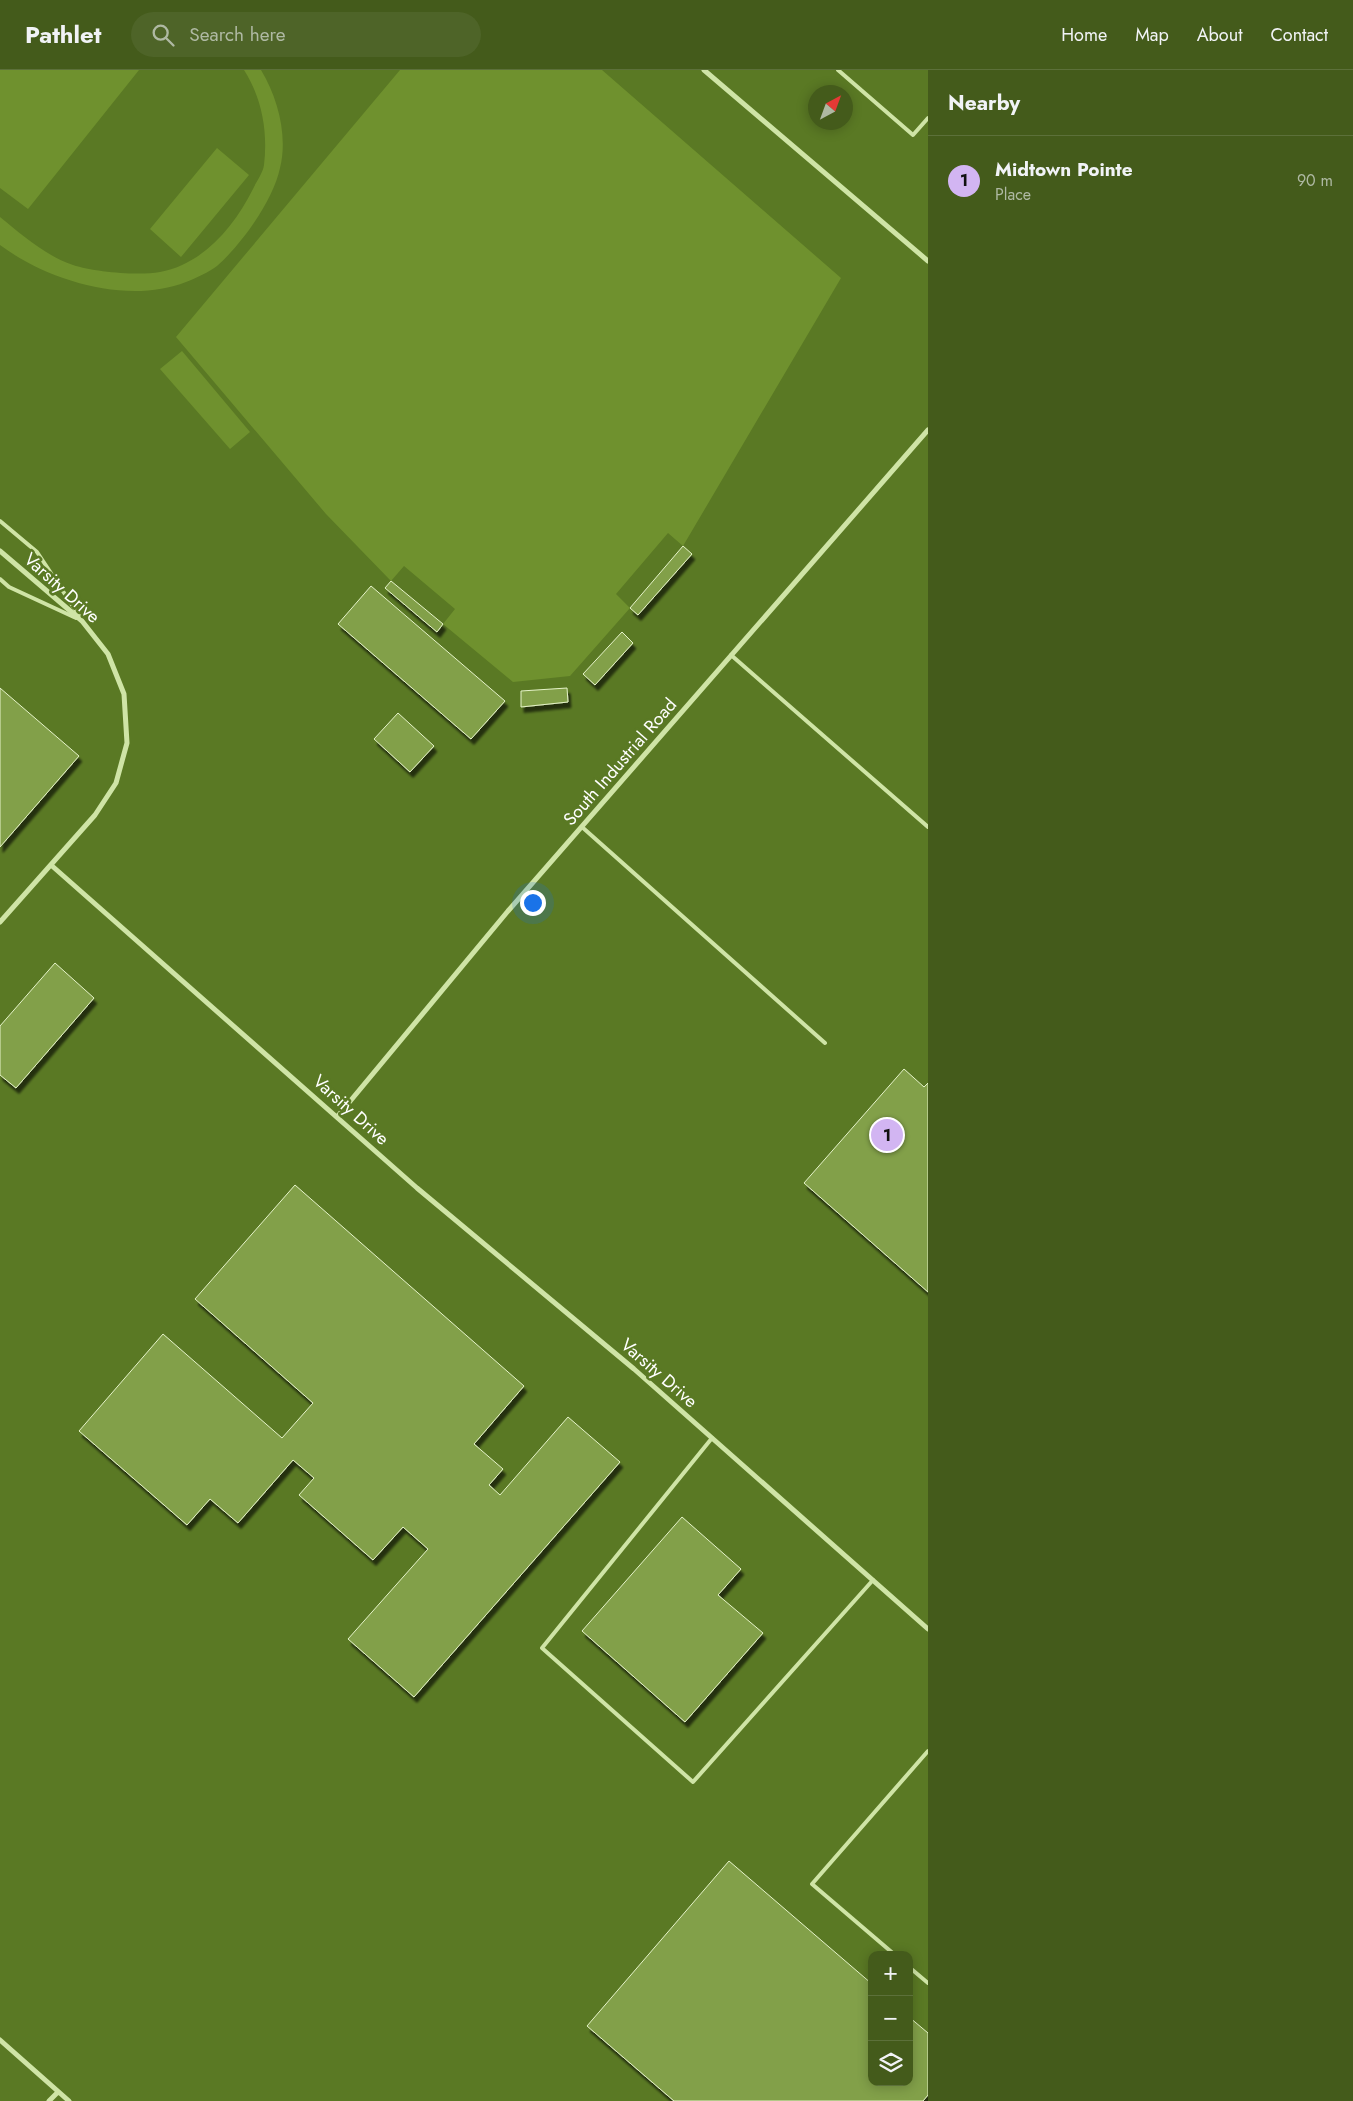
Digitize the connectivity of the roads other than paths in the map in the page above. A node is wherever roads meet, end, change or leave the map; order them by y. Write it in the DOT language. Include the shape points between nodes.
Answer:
graph roads {
  1 [pos="704,70"];
  2 [pos="838,70"];
  3 [pos="928,118"];
  4 [pos="928,261"];
  5 [pos="928,430"];
  6 [pos="0,521"];
  7 [pos="0,551"];
  8 [pos="0,579"];
  9 [pos="82,621"];
  10 [pos="731,655"];
  11 [pos="582,827"];
  12 [pos="928,827"];
  13 [pos="51,865"];
  14 [pos="0,922"];
  15 [pos="825,1043"];
  16 [pos="337,1116"];
  17 [pos="712,1438"];
  18 [pos="873,1580"];
  19 [pos="928,1629"];
  20 [pos="928,1751"];
  21 [pos="890,1951"];
  22 [pos="913,1970"];
  23 [pos="928,1983"];
  24 [pos="0,2040"];
  25 [pos="58,2092"];
  26 [pos="48,2101"];
  27 [pos="69,2101"];
  1 -- 4 [label="street"];
  2 -- 3 [label="lane" via="913,135"];
  5 -- 10 [label="street, South Industrial Road"];
  6 -- 9 [label="lane" via="37,552"];
  7 -- 9 [label="street, Varsity Drive"];
  8 -- 9 [label="lane"];
  9 -- 13 [label="street, Varsity Drive" via="108,654 124,694 127,743 116,783 96,815"];
  10 -- 11 [label="street, South Industrial Road"];
  10 -- 12 [label="lane"];
  11 -- 15 [label="lane"];
  11 -- 16 [label="street, South Industrial Road"];
  13 -- 14 [label="street"];
  13 -- 16 [label="street, Varsity Drive"];
  16 -- 17 [label="street, Varsity Drive" via="417,1188"];
  17 -- 18 [label="street, Varsity Drive"];
  17 -- 18 [label="lane" via="542,1648 693,1782"];
  18 -- 19 [label="street, Varsity Drive"];
  20 -- 21 [label="lane" via="812,1884"];
  22 -- 23 [label="lane"];
  24 -- 25 [label="street"];
  25 -- 26 [label="street"];
  25 -- 27 [label="street"];
}
